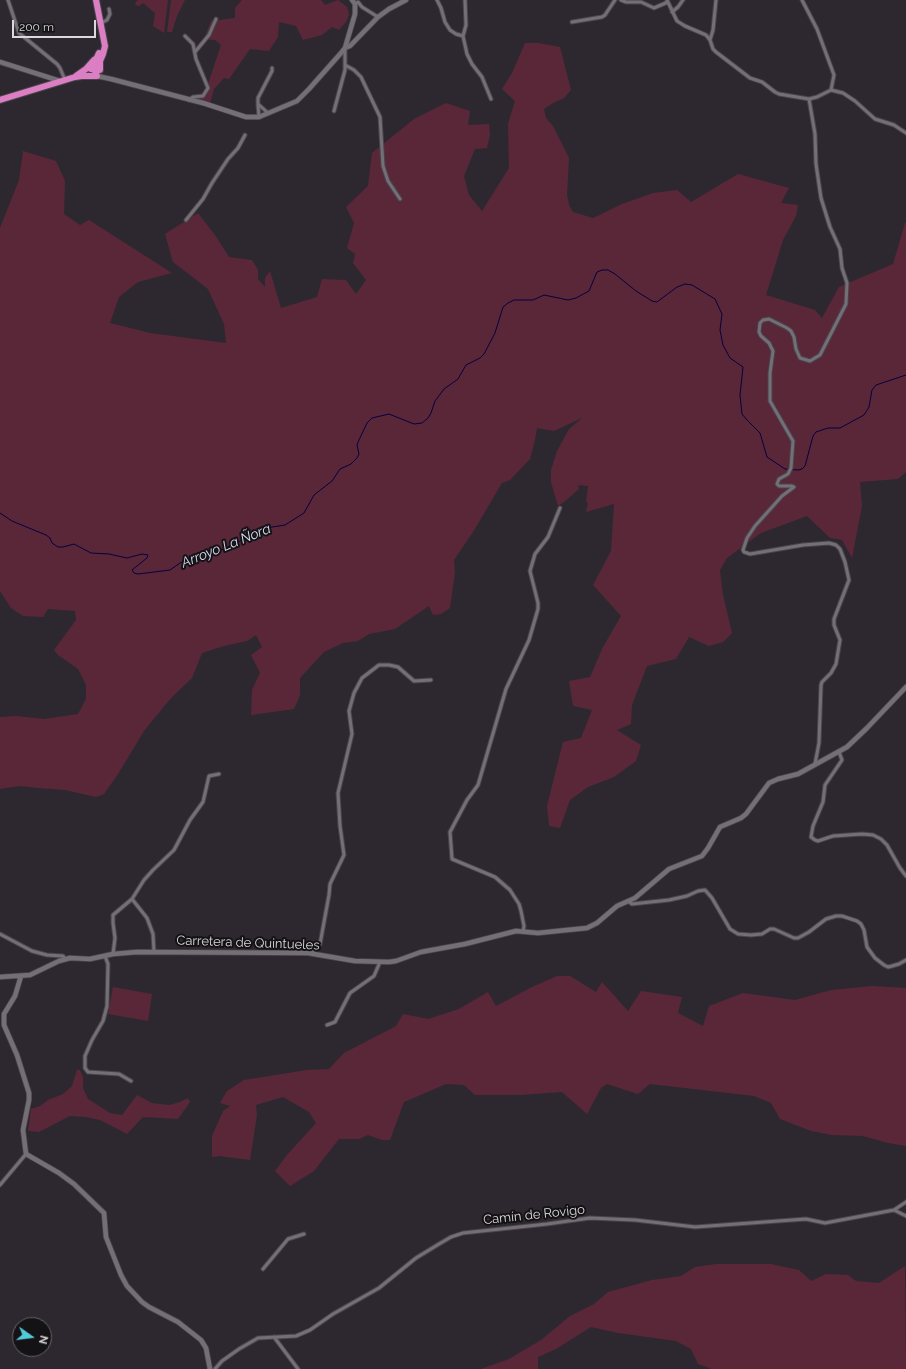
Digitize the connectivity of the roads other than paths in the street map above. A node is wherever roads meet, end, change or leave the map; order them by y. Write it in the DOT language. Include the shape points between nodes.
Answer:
graph roads {
  1 [pos="8,0"];
  2 [pos="96,0"];
  3 [pos="406,0"];
  4 [pos="437,0"];
  5 [pos="465,0"];
  6 [pos="615,0"];
  7 [pos="621,0"];
  8 [pos="683,0"];
  9 [pos="716,0"];
  10 [pos="802,0"];
  11 [pos="668,1"];
  12 [pos="355,2"];
  13 [pos="109,8"];
  14 [pos="672,12"];
  15 [pos="378,17"];
  16 [pos="216,19"];
  17 [pos="101,22"];
  18 [pos="572,22"];
  19 [pos="185,36"];
  20 [pos="463,36"];
  21 [pos="104,40"];
  22 [pos="710,40"];
  23 [pos="345,48"];
  24 [pos="195,52"];
  25 [pos="99,53"];
  26 [pos="0,62"];
  27 [pos="345,65"];
  28 [pos="272,68"];
  29 [pos="86,69"];
  30 [pos="97,69"];
  31 [pos="82,76"];
  32 [pos="97,76"];
  33 [pos="74,77"];
  34 [pos="111,79"];
  35 [pos="63,80"];
  36 [pos="831,90"];
  37 [pos="491,99"];
  38 [pos="809,99"];
  39 [pos="0,100"];
  40 [pos="189,100"];
  41 [pos="258,104"];
  42 [pos="334,111"];
  43 [pos="268,114"];
  44 [pos="259,117"];
  45 [pos="906,134"];
  46 [pos="245,135"];
  47 [pos="400,199"];
  48 [pos="186,220"];
  49 [pos="560,508"];
  50 [pos="432,680"];
  51 [pos="906,687"];
  52 [pos="839,752"];
  53 [pos="815,764"];
  54 [pos="219,774"];
  55 [pos="906,876"];
  56 [pos="132,899"];
  57 [pos="628,901"];
  58 [pos="523,932"];
  59 [pos="0,934"];
  60 [pos="154,952"];
  61 [pos="112,954"];
  62 [pos="308,954"];
  63 [pos="105,956"];
  64 [pos="65,959"];
  65 [pos="906,960"];
  66 [pos="380,962"];
  67 [pos="21,976"];
  68 [pos="0,977"];
  69 [pos="2,1014"];
  70 [pos="327,1025"];
  71 [pos="131,1081"];
  72 [pos="26,1154"];
  73 [pos="0,1185"];
  74 [pos="906,1202"];
  75 [pos="894,1210"];
  76 [pos="906,1216"];
  77 [pos="304,1234"];
  78 [pos="263,1269"];
  79 [pos="274,1337"];
  80 [pos="210,1369"];
  81 [pos="215,1369"];
  82 [pos="298,1369"];
  1 -- 35 [label="street" via="19,33 57,64"];
  2 -- 17 [label="highway"];
  3 -- 15 [label="street"];
  4 -- 20 [label="street" via="450,30"];
  5 -- 20 [label="street" via="466,25"];
  6 -- 18 [label="street" via="602,17"];
  7 -- 11 [label="street" via="642,2 654,8"];
  8 -- 14 [label="street"];
  9 -- 22 [label="street"];
  10 -- 36 [label="street" via="817,29 834,75"];
  11 -- 14 [label="street"];
  12 -- 15 [label="street"];
  12 -- 23 [label="street" via="355,14"];
  13 -- 17 [label="street" via="107,20"];
  14 -- 22 [label="street" via="681,24 706,35"];
  15 -- 23 [label="street"];
  16 -- 24 [label="street" via="209,35"];
  17 -- 21 [label="highway"];
  19 -- 24 [label="street" via="190,40"];
  20 -- 37 [label="street" via="467,54 482,77"];
  21 -- 25 [label="highway"];
  21 -- 30 [label="highway" via="104,50"];
  22 -- 38 [label="street" via="716,52 750,78 762,82 779,94"];
  23 -- 27 [label="street"];
  23 -- 43 [label="street" via="297,101"];
  24 -- 40 [label="street" via="208,88 203,96"];
  25 -- 29 [label="highway"];
  25 -- 30 [label="highway" via="94,64"];
  26 -- 35 [label="street"];
  27 -- 42 [label="street"];
  27 -- 47 [label="street" via="361,77 380,118 383,166 388,181"];
  28 -- 41 [label="street" via="258,95"];
  29 -- 30 [label="highway"];
  29 -- 33 [label="highway"];
  30 -- 31 [label="highway"];
  30 -- 32 [label="highway"];
  30 -- 34 [label="street"];
  31 -- 32 [label="highway"];
  31 -- 33 [label="highway"];
  32 -- 34 [label="street"];
  33 -- 35 [label="highway"];
  34 -- 40 [label="street"];
  35 -- 39 [label="highway"];
  36 -- 38 [label="street"];
  36 -- 45 [label="street" via="843,93 875,119 894,125"];
  38 -- 53 [label="street" via="821,198 840,249 847,294 844,308 820,355 810,361 803,360 797,353 790,331 769,319 760,323 761,336 773,351 770,400 792,441 791,470 779,479 777,484 794,487 782,496 755,526 743,550 750,554 829,543 840,549 845,562 850,580 834,619 835,630 840,640 836,664 821,685 819,743"];
  40 -- 44 [label="street" via="246,117"];
  41 -- 43 [label="street"];
  41 -- 44 [label="street"];
  43 -- 44 [label="street"];
  46 -- 48 [label="street"];
  49 -- 58 [label="street" via="548,537 538,548 532,562 530,571 538,609 529,640 506,689 478,785 450,832 452,858 495,877 510,890 519,904"];
  50 -- 62 [label="street" via="414,681 398,667 379,664 362,678 354,692 349,711 352,734 338,793 344,858 330,884 320,944"];
  51 -- 52 [label="street, Carretera de Quintueles" via="868,728"];
  52 -- 53 [label="street, Carretera de Quintueles"];
  52 -- 55 [label="street" via="842,760 825,785 823,802 813,826 812,837 818,841 833,836 873,835 887,845"];
  53 -- 57 [label="street, Carretera de Quintueles" via="798,774 769,783 746,814 720,827 702,856 669,869"];
  54 -- 56 [label="street" via="209,776 203,802 174,850 144,880"];
  56 -- 60 [label="street" via="147,918 154,934"];
  56 -- 61 [label="street" via="113,915 115,938"];
  57 -- 58 [label="street, Carretera de Quintueles" via="617,906 597,924 587,928"];
  57 -- 65 [label="street" via="632,904 669,900 704,890 712,898 730,929 738,934 762,934 774,929 794,938 803,936 826,919 842,916 862,924 867,947 884,965 888,967"];
  58 -- 66 [label="street, Carretera de Quintueles" via="516,931 421,952 396,961"];
  59 -- 64 [label="street" via="32,951 63,956"];
  60 -- 61 [label="street, Carretera de Quintueles"];
  60 -- 62 [label="street, Carretera de Quintueles"];
  61 -- 63 [label="street, Carretera de Quintueles"];
  62 -- 66 [label="street, Carretera de Quintueles"];
  63 -- 64 [label="street, Carretera de Quintueles"];
  63 -- 71 [label="street" via="108,964 107,1006 103,1021 85,1056 85,1068 88,1072 118,1074"];
  64 -- 67 [label="street, Carretera de Quintueles" via="30,975"];
  66 -- 70 [label="street" via="374,976 350,993 335,1022"];
  67 -- 68 [label="street, Carretera de Quintueles"];
  67 -- 69 [label="street" via="15,996"];
  69 -- 72 [label="street" via="29,1093 23,1130"];
  72 -- 73 [label="street"];
  72 -- 80 [label="street" via="74,1184 104,1213 106,1237 120,1276 149,1307 178,1322 201,1340 206,1348"];
  74 -- 75 [label="street, Camín de Rovigo"];
  75 -- 76 [label="street"];
  75 -- 79 [label="street, Camín de Rovigo" via="828,1222 806,1219 695,1227 590,1218 463,1233 451,1237 416,1258 379,1288 310,1330 296,1336"];
  77 -- 78 [label="street" via="288,1239"];
  79 -- 81 [label="street, Camín de Rovigo" via="258,1338 246,1344"];
  79 -- 82 [label="street"];
}
